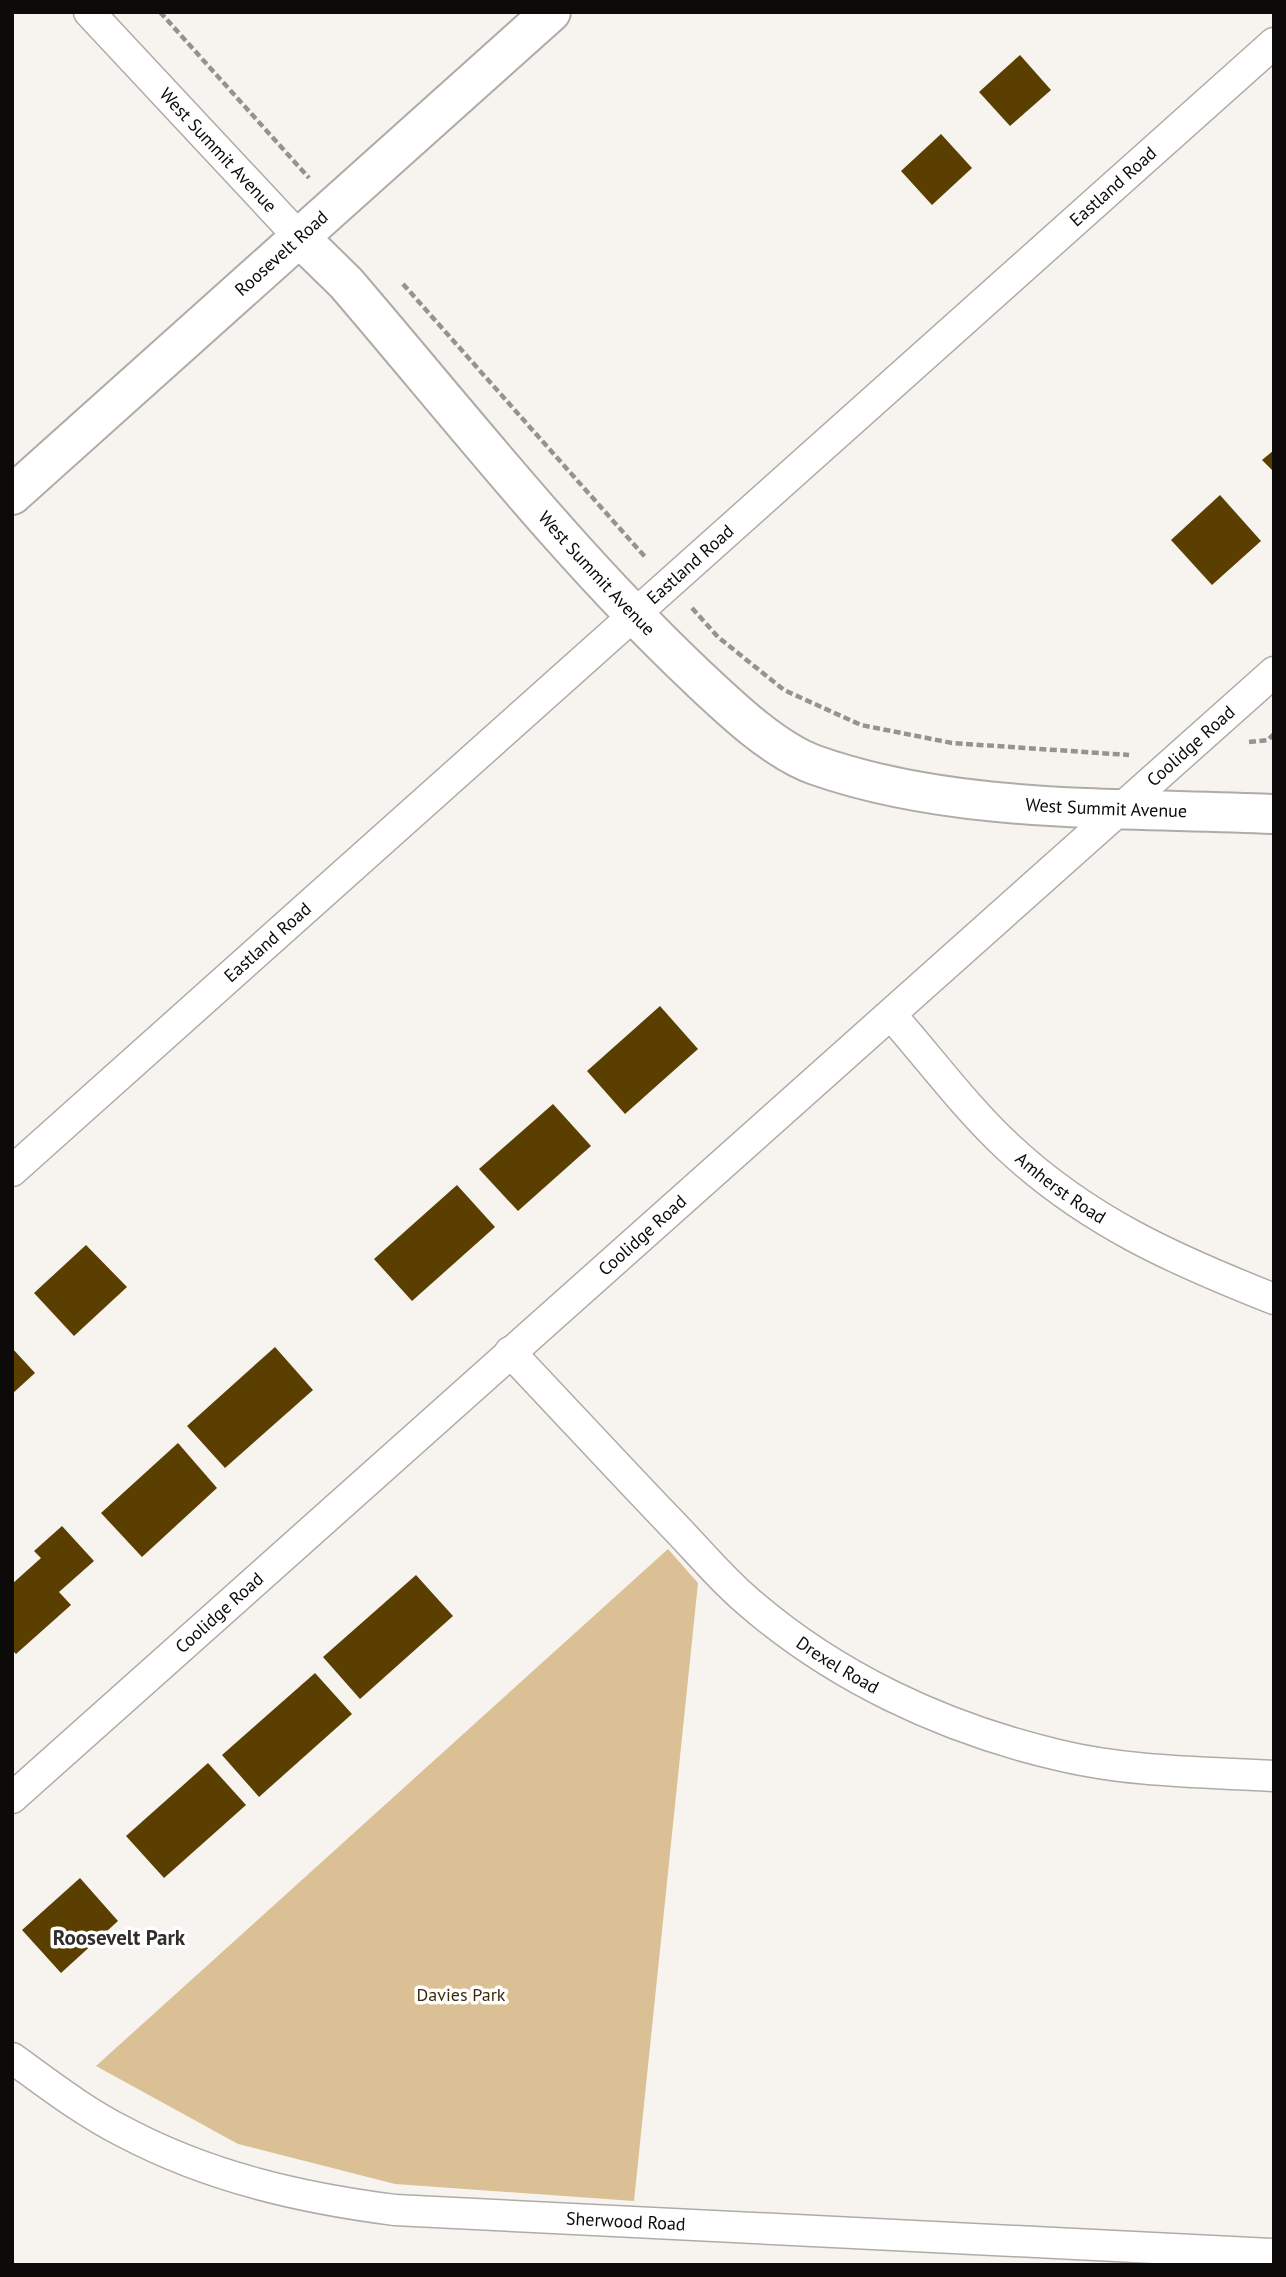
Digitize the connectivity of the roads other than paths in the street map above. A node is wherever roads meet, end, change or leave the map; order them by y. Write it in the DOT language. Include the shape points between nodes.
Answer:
graph roads {
  1 [pos="89,12"];
  2 [pos="551,12"];
  3 [pos="1274,43"];
  4 [pos="300,238"];
  5 [pos="12,495"];
  6 [pos="633,616"];
  7 [pos="1274,672"];
  8 [pos="1123,807"];
  9 [pos="1274,814"];
  10 [pos="892,1016"];
  11 [pos="12,1171"];
  12 [pos="1274,1299"];
  13 [pos="510,1352"];
  14 [pos="1274,1776"];
  15 [pos="12,1798"];
  16 [pos="12,2058"];
  17 [pos="1274,2255"];
  1 -- 4 [label="street, West Summit Avenue"];
  2 -- 4 [label="street, Roosevelt Road"];
  3 -- 6 [label="street, Eastland Road"];
  4 -- 5 [label="street, Roosevelt Road"];
  4 -- 6 [label="street, West Summit Avenue" via="346,283"];
  6 -- 8 [label="street, West Summit Avenue" via="747,724 812,764 914,791 1024,806"];
  6 -- 11 [label="street, Eastland Road"];
  7 -- 8 [label="street, Coolidge Road"];
  8 -- 9 [label="street, West Summit Avenue"];
  8 -- 10 [label="street, Coolidge Road"];
  10 -- 12 [label="street, Amherst Road" via="1008,1147 1107,1224 1191,1266"];
  10 -- 13 [label="street, Coolidge Road"];
  13 -- 14 [label="street, Drexel Road" via="743,1597 859,1679 931,1716 1059,1756 1121,1766"];
  13 -- 15 [label="street, Coolidge Road"];
  16 -- 17 [label="street, Sherwood Road" via="76,2104 176,2157 243,2181 319,2200 396,2210"];
}
